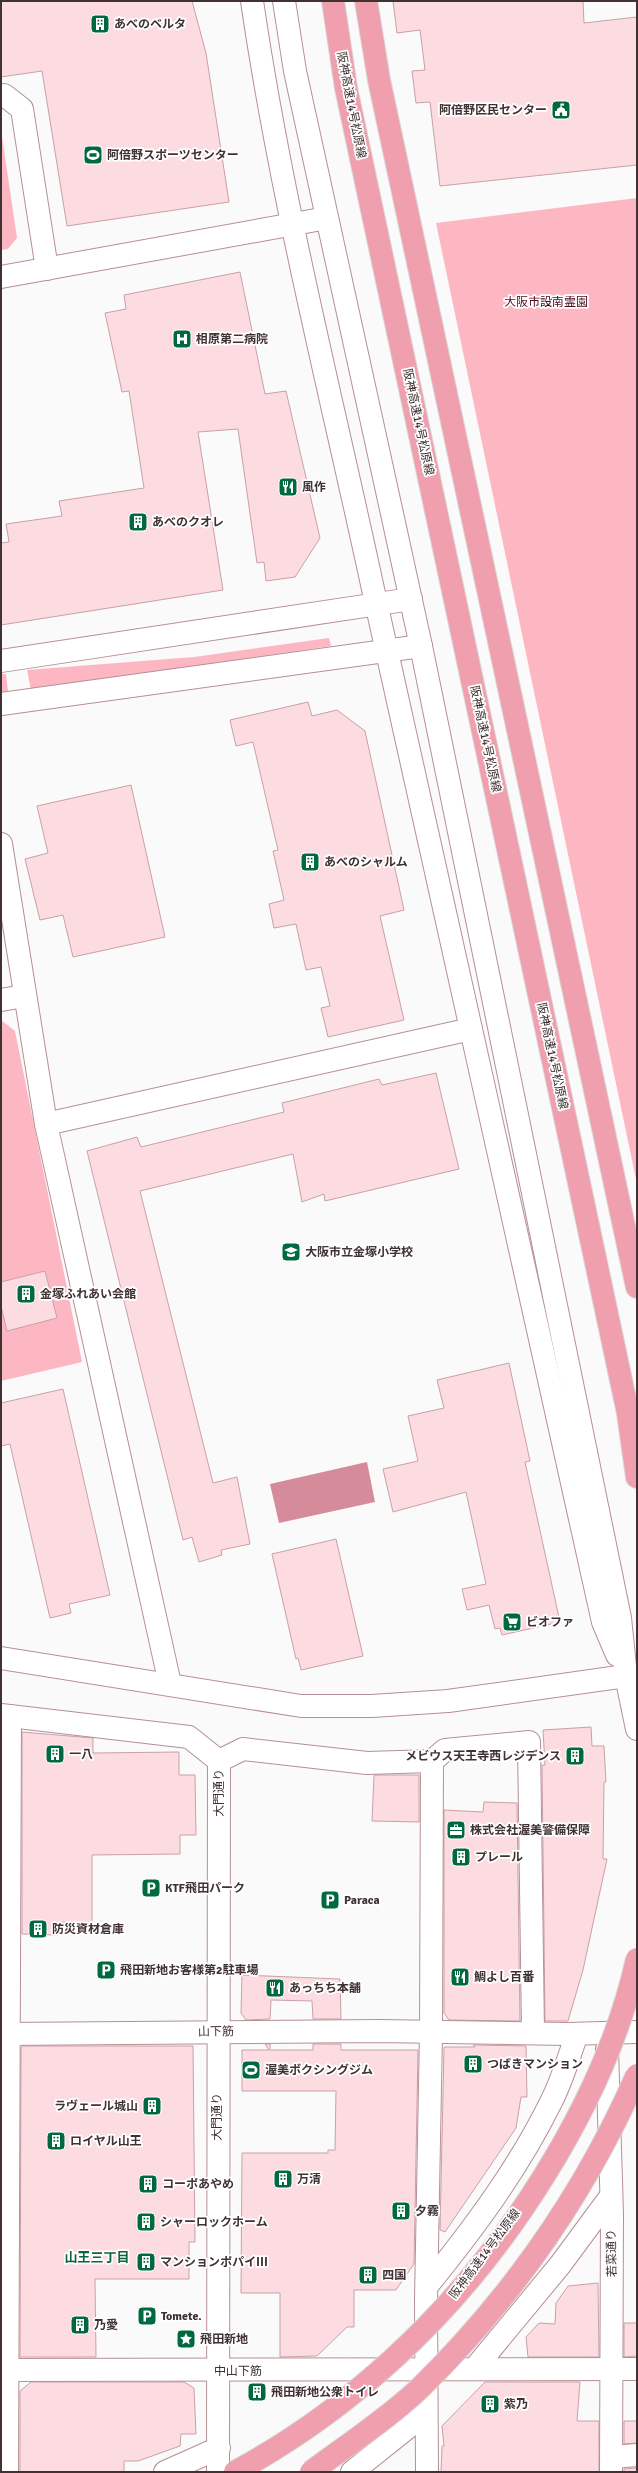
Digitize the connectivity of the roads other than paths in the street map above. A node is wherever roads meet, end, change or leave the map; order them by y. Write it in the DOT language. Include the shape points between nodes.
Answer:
graph roads {
  1 [pos="252,1"];
  2 [pos="284,1"];
  3 [pos="333,1"];
  4 [pos="366,1"];
  5 [pos="1,96"];
  6 [pos="327,218"];
  7 [pos="293,224"];
  8 [pos="46,269"];
  9 [pos="1,277"];
  10 [pos="411,599"];
  11 [pos="377,606"];
  12 [pos="421,646"];
  13 [pos="387,652"];
  14 [pos="1,661"];
  15 [pos="1,704"];
  16 [pos="1,844"];
  17 [pos="24,996"];
  18 [pos="1,1000"];
  19 [pos="471,1029"];
  20 [pos="46,1124"];
  21 [pos="637,1287"];
  22 [pos="637,1477"];
  23 [pos="1,1658"];
  24 [pos="632,1677"];
  25 [pos="170,1684"];
  26 [pos="5,1715"];
  27 [pos="637,1729"];
  28 [pos="219,1761"];
  29 [pos="432,1761"];
  30 [pos="637,1959"];
  31 [pos="218,2032"];
  32 [pos="533,2032"];
  33 [pos="637,2032"];
  34 [pos="431,2033"];
  35 [pos="606,2033"];
  36 [pos="5,2034"];
  37 [pos="577,2034"];
  38 [pos="637,2075"];
  39 [pos="611,2196"];
  40 [pos="426,2286"];
  41 [pos="475,2368"];
  42 [pos="426,2369"];
  43 [pos="613,2369"];
  44 [pos="637,2369"];
  45 [pos="4,2370"];
  46 [pos="217,2370"];
  47 [pos="426,2413"];
  48 [pos="219,2448"];
  49 [pos="637,2455"];
  50 [pos="612,2464"];
  51 [pos="7,2472"];
  52 [pos="165,2472"];
  53 [pos="218,2472"];
  54 [pos="235,2472"];
  55 [pos="311,2472"];
  56 [pos="352,2472"];
  57 [pos="427,2472"];
  1 -- 7 [label="street" via="263,77"];
  2 -- 6 [label="street" via="295,71"];
  3 -- 22 [label="highway, 阪神高速14号松原線" via="346,88 628,1413"];
  4 -- 21 [label="highway" via="379,80"];
  5 -- 8 [label="street" via="4,95 22,109"];
  6 -- 7 [label="street"];
  6 -- 10 [label="street"];
  7 -- 8 [label="street"];
  7 -- 11 [label="street"];
  8 -- 9 [label="street"];
  10 -- 11 [label="street"];
  10 -- 12 [label="street"];
  11 -- 13 [label="street"];
  11 -- 14 [label="street"];
  12 -- 13 [label="street"];
  12 -- 24 [label="street"];
  13 -- 15 [label="street"];
  13 -- 19 [label="street"];
  16 -- 17 [label="street"];
  17 -- 18 [label="street"];
  17 -- 20 [label="street"];
  19 -- 20 [label="street"];
  19 -- 24 [label="street" via="603,1622"];
  20 -- 25 [label="street"];
  23 -- 25 [label="street"];
  24 -- 25 [label="street" via="448,1701 372,1706 301,1706"];
  24 -- 27 [label="street"];
  26 -- 28 [label="street" via="189,1737"];
  26 -- 36 [label="street"];
  28 -- 29 [label="street" via="243,1749 367,1763"];
  28 -- 31 [label="street, 大門通り"];
  29 -- 32 [label="street" via="445,1750 529,1742"];
  29 -- 34 [label="street"];
  30 -- 54 [label="highway, 阪神高速14号松原線, bridge" via="617,2027 591,2092 547,2170 502,2236 455,2295 393,2359 332,2410 277,2449"];
  31 -- 34 [label="street, 山下筋"];
  31 -- 36 [label="street, 山下筋"];
  31 -- 46 [label="street, 大門通り"];
  32 -- 34 [label="street, 山下筋"];
  32 -- 37 [label="street, 山下筋"];
  33 -- 35 [label="street, 山下筋"];
  34 -- 40 [label="street"];
  35 -- 37 [label="street, 山下筋"];
  35 -- 39 [label="street, 若菜通り"];
  36 -- 45 [label="street"];
  37 -- 40 [label="street" via="552,2101 514,2170 465,2238"];
  38 -- 55 [label="highway, bridge" via="576,2193 533,2259 486,2318 418,2390"];
  39 -- 41 [label="street" via="560,2265"];
  39 -- 43 [label="street, 若菜通り"];
  40 -- 42 [label="street"];
  41 -- 42 [label="street, 中山下筋"];
  41 -- 43 [label="street, 中山下筋"];
  42 -- 46 [label="street, 中山下筋"];
  42 -- 47 [label="street"];
  43 -- 44 [label="street, 中山下筋"];
  43 -- 50 [label="street, 若菜通り"];
  45 -- 46 [label="street, 中山下筋"];
  45 -- 51 [label="street"];
  46 -- 48 [label="street, 大門通り"];
  47 -- 56 [label="street"];
  47 -- 57 [label="street"];
  48 -- 52 [label="street"];
  48 -- 53 [label="street, 大門通り"];
  49 -- 50 [label="street"];
}
